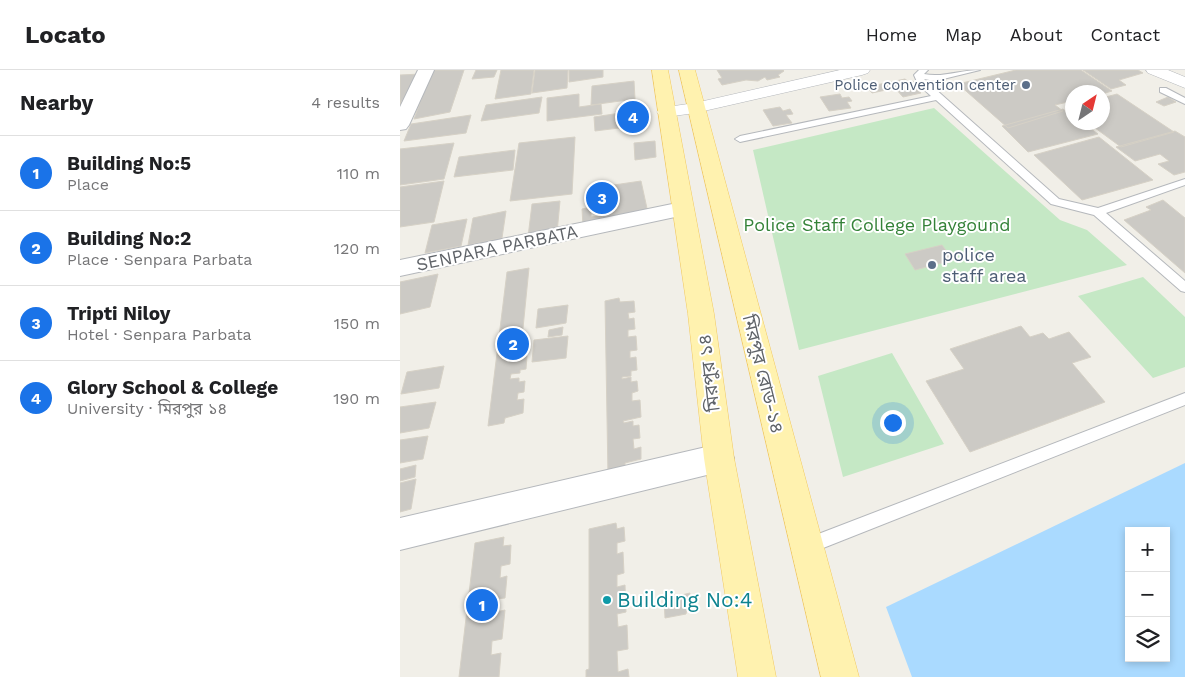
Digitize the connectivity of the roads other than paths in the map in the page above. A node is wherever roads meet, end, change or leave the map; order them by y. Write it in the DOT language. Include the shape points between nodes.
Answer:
graph roads {
  1 [pos="426,70"];
  2 [pos="660,70"];
  3 [pos="687,70"];
  4 [pos="862,70"];
  5 [pos="976,70"];
  6 [pos="1154,70"];
  7 [pos="1172,70"];
  8 [pos="921,72"];
  9 [pos="1185,76"];
  10 [pos="1185,83"];
  11 [pos="1163,90"];
  12 [pos="937,97"];
  13 [pos="1185,101"];
  14 [pos="695,108"];
  15 [pos="666,112"];
  16 [pos="979,118"];
  17 [pos="965,123"];
  18 [pos="400,126"];
  19 [pos="740,139"];
  20 [pos="1185,182"];
  21 [pos="682,210"];
  22 [pos="1098,212"];
  23 [pos="400,268"];
  24 [pos="1185,288"];
  25 [pos="1185,399"];
  26 [pos="719,458"];
  27 [pos="400,534"];
  28 [pos="808,546"];
  29 [pos="758,677"];
  30 [pos="840,677"];
  1 -- 18 [label="street"];
  2 -- 15 [label="main road, মিরপুর ১৪"];
  3 -- 14 [label="main road, মিরপুর রোড-১৪"];
  4 -- 14 [label="street"];
  5 -- 8 [label="lane" via="935,79"];
  6 -- 10 [label="street"];
  7 -- 9 [label="street"];
  8 -- 12 [label="lane" via="921,82"];
  11 -- 13 [label="lane"];
  12 -- 17 [label="lane"];
  12 -- 19 [label="lane"];
  14 -- 15 [label="street"];
  14 -- 28 [label="main road, মিরপুর রোড-১৪"];
  15 -- 21 [label="main road, মিরপুর ১৪"];
  16 -- 17 [label="lane"];
  17 -- 22 [label="lane" via="1055,202"];
  20 -- 22 [label="lane"];
  21 -- 23 [label="street, SENPARA PARBATA"];
  21 -- 26 [label="main road, মিরপুর ১৪" via="702,314"];
  22 -- 24 [label="lane"];
  25 -- 28 [label="lane"];
  26 -- 27 [label="street"];
  26 -- 29 [label="main road, মিরপুর ১৪"];
  28 -- 30 [label="main road, মিরপুর রোড-১৪"];
}
